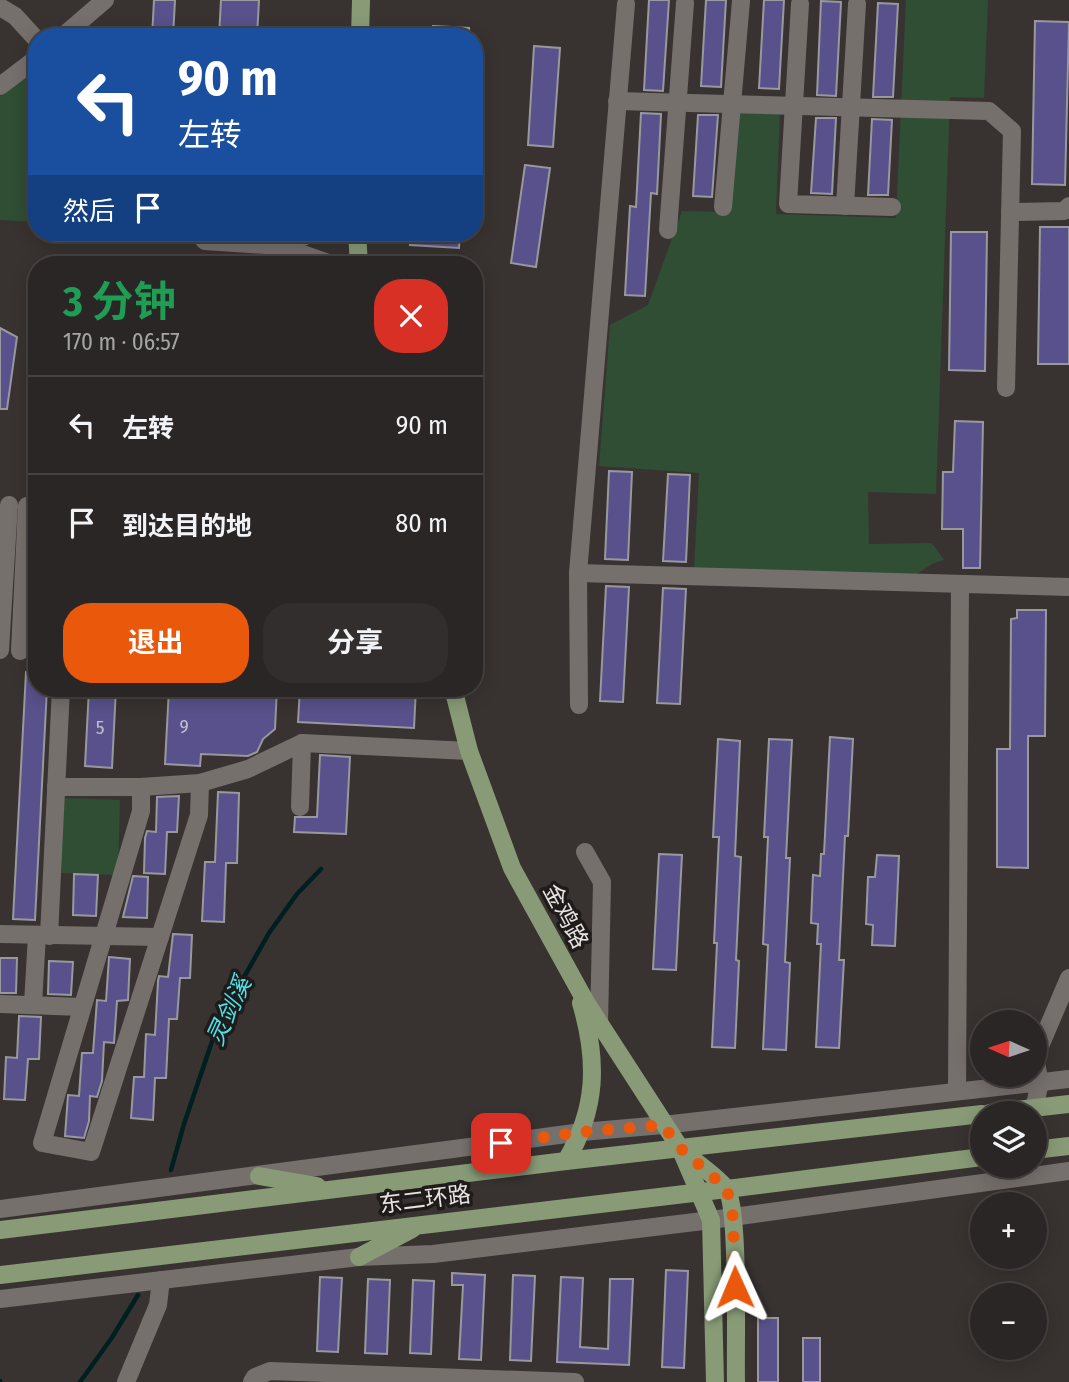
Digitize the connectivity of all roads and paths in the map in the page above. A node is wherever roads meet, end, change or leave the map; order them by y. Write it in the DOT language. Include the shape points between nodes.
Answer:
graph roads {
  1 [pos="105,0"];
  2 [pos="361,0"];
  3 [pos="741,1"];
  4 [pos="685,3"];
  5 [pos="626,4"];
  6 [pos="800,4"];
  7 [pos="857,4"];
  8 [pos="0,7"];
  9 [pos="72,28"];
  10 [pos="360,28"];
  11 [pos="28,30"];
  12 [pos="28,65"];
  13 [pos="0,86"];
  14 [pos="617,100"];
  15 [pos="678,102"];
  16 [pos="732,104"];
  17 [pos="794,105"];
  18 [pos="851,107"];
  19 [pos="845,206"];
  20 [pos="1069,206"];
  21 [pos="723,207"];
  22 [pos="892,207"];
  23 [pos="1010,212"];
  24 [pos="668,230"];
  25 [pos="220,242"];
  26 [pos="290,242"];
  27 [pos="280,246"];
  28 [pos="308,256"];
  29 [pos="1006,388"];
  30 [pos="18,505"];
  31 [pos="578,573"];
  32 [pos="960,584"];
  33 [pos="1069,587"];
  34 [pos="0,650"];
  35 [pos="28,652"];
  36 [pos="61,697"];
  37 [pos="455,697"];
  38 [pos="579,705"];
  39 [pos="302,743"];
  40 [pos="469,751"];
  41 [pos="200,783"];
  42 [pos="56,787"];
  43 [pos="141,787"];
  44 [pos="300,807"];
  45 [pos="585,852"];
  46 [pos="0,934"];
  47 [pos="43,935"];
  48 [pos="103,936"];
  49 [pos="160,937"];
  50 [pos="1069,978"];
  51 [pos="575,983"];
  52 [pos="0,1003"];
  53 [pos="33,1004"];
  54 [pos="82,1007"];
  55 [pos="600,1025"];
  56 [pos="1047,1030"];
  57 [pos="1069,1079"];
  58 [pos="1047,1082"];
  59 [pos="998,1087"];
  60 [pos="957,1091"];
  61 [pos="1069,1104"];
  62 [pos="1047,1107"];
  63 [pos="970,1115"];
  64 [pos="663,1125"];
  65 [pos="582,1132"];
  66 [pos="1069,1146"];
  67 [pos="680,1148"];
  68 [pos="1047,1149"];
  69 [pos="970,1159"];
  70 [pos="566,1161"];
  71 [pos="1069,1171"];
  72 [pos="259,1176"];
  73 [pos="334,1189"];
  74 [pos="727,1189"];
  75 [pos="700,1192"];
  76 [pos="0,1209"];
  77 [pos="733,1217"];
  78 [pos="711,1220"];
  79 [pos="422,1224"];
  80 [pos="0,1230"];
  81 [pos="359,1257"];
  82 [pos="0,1275"];
  83 [pos="161,1280"];
  84 [pos="0,1299"];
  85 [pos="126,1382"];
  86 [pos="252,1382"];
  87 [pos="575,1382"];
  88 [pos="715,1382"];
  89 [pos="736,1382"];
  1 -- 9 [label="street"];
  2 -- 10 [label="main road"];
  3 -- 16 [label="street"];
  4 -- 15 [label="street"];
  5 -- 14 [label="street"];
  6 -- 17 [label="street"];
  7 -- 18 [label="street"];
  8 -- 11 [label="street"];
  12 -- 13 [label="street"];
  14 -- 15 [label="street"];
  14 -- 31 [label="street"];
  15 -- 16 [label="street"];
  15 -- 24 [label="street"];
  16 -- 17 [label="street"];
  16 -- 21 [label="street"];
  17 -- 18 [label="street"];
  17 -- 19 [label="street" via="788,204"];
  18 -- 19 [label="street"];
  18 -- 23 [label="street" via="989,110 1012,131"];
  19 -- 22 [label="street"];
  20 -- 23 [label="street" via="1064,211"];
  23 -- 29 [label="street"];
  25 -- 27 [label="street"];
  26 -- 27 [label="street"];
  27 -- 28 [label="street"];
  30 -- 34 [label="street"];
  30 -- 35 [label="street"];
  31 -- 32 [label="street"];
  31 -- 38 [label="street"];
  32 -- 33 [label="street"];
  32 -- 60 [label="street"];
  34 -- 35 [label="street"];
  36 -- 42 [label="street"];
  37 -- 40 [label="main road, 金鸡路"];
  39 -- 40 [label="street"];
  39 -- 41 [label="street" via="248,769"];
  39 -- 44 [label="street"];
  40 -- 51 [label="main road, 金鸡路" via="512,868"];
  41 -- 43 [label="street"];
  41 -- 49 [label="street" via="199,815"];
  42 -- 43 [label="street"];
  42 -- 47 [label="street"];
  43 -- 48 [label="street" via="141,810"];
  45 -- 55 [label="street" via="602,882"];
  46 -- 47 [label="street"];
  47 -- 48 [label="street"];
  47 -- 53 [label="street"];
  48 -- 49 [label="street"];
  48 -- 54 [label="street"];
  49 -- 54 [label="street" via="91,1152 41,1143"];
  50 -- 56 [label="street"];
  51 -- 55 [label="main road, 金鸡路"];
  51 -- 65 [label="main road" via="591,1068 590,1101"];
  52 -- 53 [label="street"];
  53 -- 54 [label="street"];
  55 -- 64 [label="main road, 金鸡路"];
  57 -- 58 [label="street"];
  59 -- 60 [label="street"];
  60 -- 64 [label="street"];
  61 -- 62 [label="main road"];
  63 -- 67 [label="main road, 东二环路"];
  64 -- 65 [label="street"];
  64 -- 67 [label="main road, 金鸡路"];
  65 -- 70 [label="main road"];
  65 -- 72 [label="street"];
  66 -- 68 [label="main road"];
  67 -- 70 [label="main road, 东二环路"];
  67 -- 74 [label="main road"];
  67 -- 75 [label="main road"];
  69 -- 74 [label="main road, 东二环路"];
  70 -- 73 [label="main road, 东二环路"];
  71 -- 77 [label="street"];
  72 -- 73 [label="main road"];
  72 -- 76 [label="street"];
  73 -- 80 [label="main road, 东二环路"];
  74 -- 75 [label="main road, 东二环路"];
  74 -- 77 [label="main road"];
  75 -- 78 [label="main road"];
  75 -- 79 [label="main road, 东二环路"];
  77 -- 78 [label="street"];
  77 -- 89 [label="main road"];
  78 -- 81 [label="street" via="433,1254"];
  78 -- 88 [label="main road"];
  79 -- 81 [label="main road"];
  79 -- 82 [label="main road, 东二环路"];
  81 -- 83 [label="street"];
  83 -- 84 [label="street"];
  83 -- 85 [label="street" via="158,1306"];
  86 -- 87 [label="street" via="270,1371"];
}
